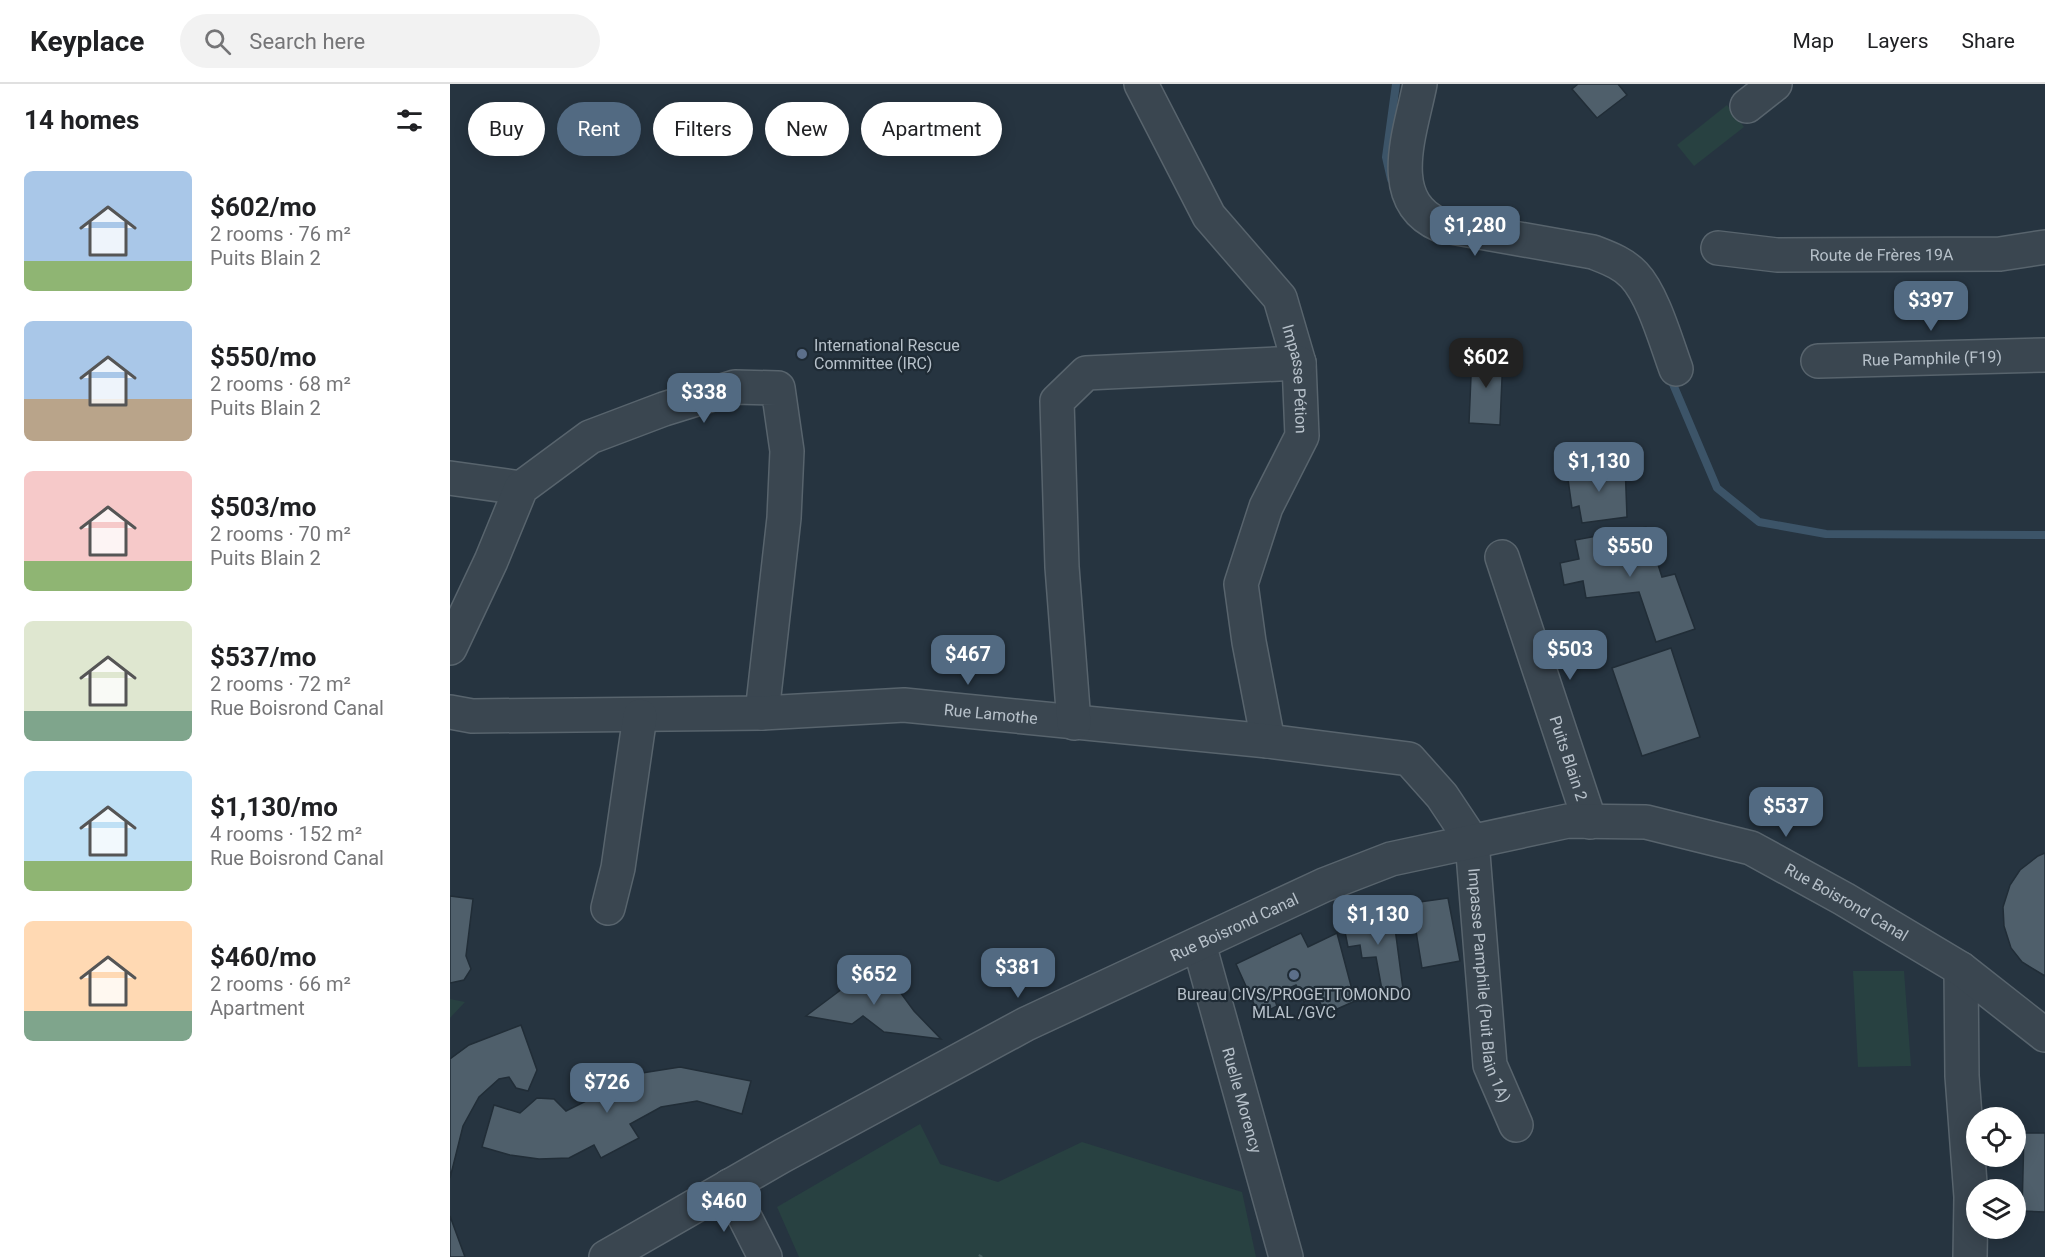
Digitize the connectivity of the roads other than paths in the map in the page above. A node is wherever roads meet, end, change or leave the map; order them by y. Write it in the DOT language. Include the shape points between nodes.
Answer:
graph roads {
  1 [pos="1141,84"];
  2 [pos="1420,84"];
  3 [pos="1775,84"];
  4 [pos="1747,106"];
  5 [pos="2045,247"];
  6 [pos="1718,248"];
  7 [pos="2045,355"];
  8 [pos="1818,361"];
  9 [pos="1299,363"];
  10 [pos="1676,369"];
  11 [pos="450,478"];
  12 [pos="521,488"];
  13 [pos="1502,557"];
  14 [pos="450,648"];
  15 [pos="450,712"];
  16 [pos="762,713"];
  17 [pos="640,716"];
  18 [pos="1074,723"];
  19 [pos="1268,741"];
  20 [pos="1590,822"];
  21 [pos="1472,842"];
  22 [pos="608,908"];
  23 [pos="1199,944"];
  24 [pos="1961,969"];
  25 [pos="2045,1035"];
  26 [pos="1516,1125"];
  27 [pos="729,1186"];
  28 [pos="606,1257"];
  29 [pos="765,1257"];
  30 [pos="1286,1257"];
  31 [pos="1970,1257"];
  1 -- 9 [label="street, Impasse Pétion" via="1209,216 1280,298"];
  2 -- 10 [label="street" via="1403,169 1407,190 1425,219 1593,252 1617,262 1634,274 1646,292"];
  3 -- 4 [label="street"];
  5 -- 6 [label="street, Route de Frères 19A" via="2000,254 1777,255"];
  7 -- 8 [label="street, Rue Pamphile (F19)"];
  9 -- 18 [label="street" via="1086,373 1057,401 1062,567"];
  9 -- 19 [label="street, Impasse Pétion" via="1302,436 1266,507 1240,584"];
  11 -- 12 [label="street"];
  12 -- 14 [label="street"];
  12 -- 16 [label="street" via="590,437 735,387 778,388 787,451 784,518"];
  13 -- 20 [label="street, Puits Blain 2"];
  15 -- 17 [label="street, Rue Lamothe" via="472,716"];
  16 -- 17 [label="street, Rue Lamothe"];
  16 -- 18 [label="street, Rue Lamothe" via="904,705"];
  17 -- 22 [label="street" via="618,868"];
  18 -- 19 [label="street, Rue Lamothe"];
  19 -- 21 [label="street, Rue Lamothe" via="1409,759 1442,796"];
  20 -- 21 [label="street, Rue Boisrond Canal" via="1568,821"];
  20 -- 24 [label="street, Rue Boisrond Canal" via="1646,822 1751,848"];
  21 -- 23 [label="street, Rue Boisrond Canal" via="1382,863 1324,885"];
  21 -- 26 [label="street, Impasse Pamphile (Puit Blain 1A)" via="1490,1065"];
  23 -- 27 [label="street, Rue Boisrond Canal" via="1026,1024"];
  23 -- 30 [label="street, Ruelle Morency"];
  24 -- 25 [label="street, Rue Boisrond Canal"];
  24 -- 31 [label="street"];
  27 -- 28 [label="street, Rue Boisrond Canal"];
  27 -- 29 [label="street"];
}
